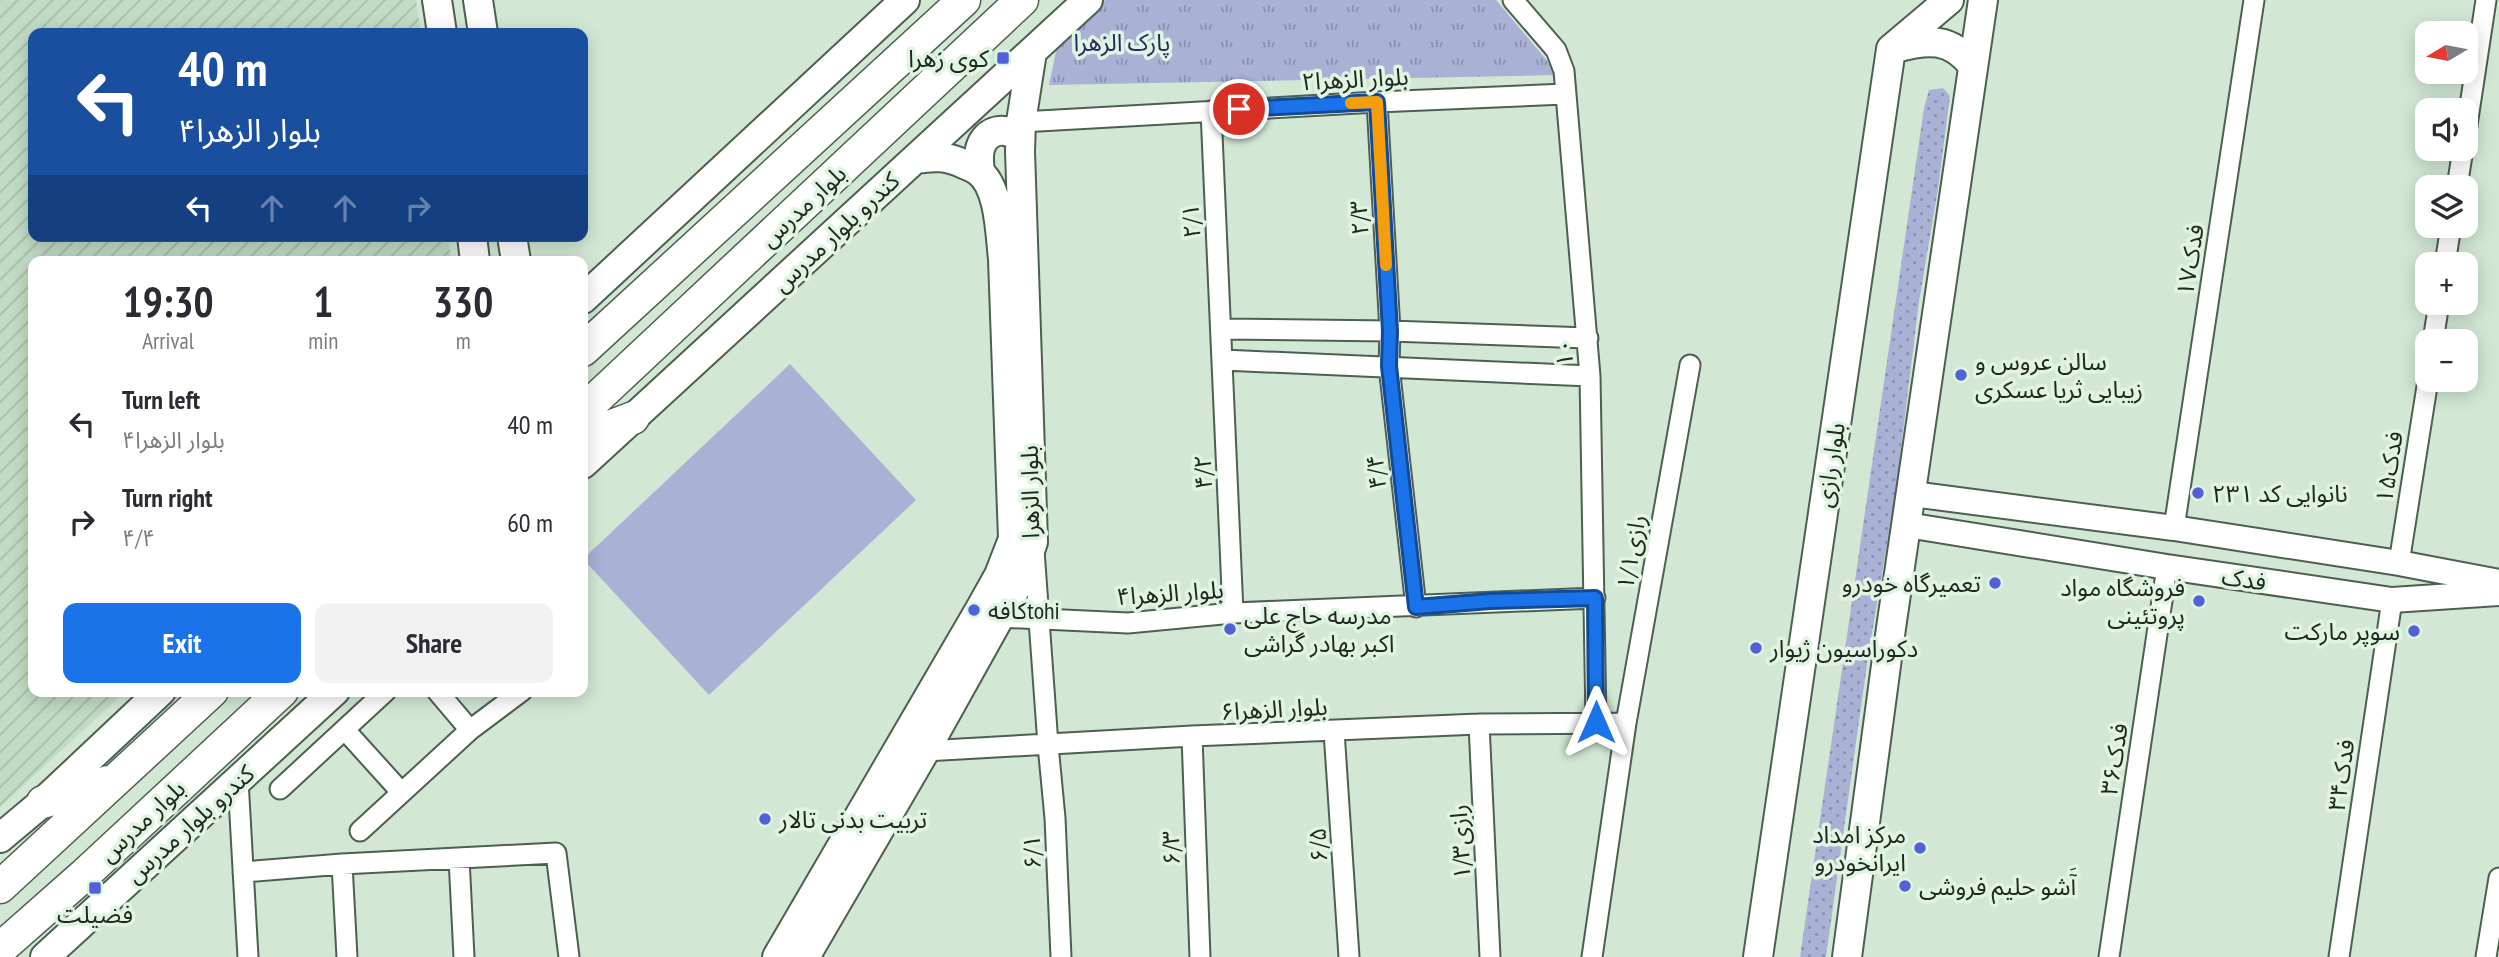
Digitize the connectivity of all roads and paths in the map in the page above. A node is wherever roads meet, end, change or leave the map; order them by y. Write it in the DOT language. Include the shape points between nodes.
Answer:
graph roads {
  1 [pos="438,0"];
  2 [pos="478,0"];
  3 [pos="905,0"];
  4 [pos="964,0"];
  5 [pos="1022,0"];
  6 [pos="1088,0"];
  7 [pos="1513,0"];
  8 [pos="1949,0"];
  9 [pos="1983,0"];
  10 [pos="2254,0"];
  11 [pos="2486,0"];
  12 [pos="441,28"];
  13 [pos="482,28"];
  14 [pos="1892,49"];
  15 [pos="1032,52"];
  16 [pos="1973,66"];
  17 [pos="1565,94"];
  18 [pos="2471,98"];
  19 [pos="1377,102"];
  20 [pos="1211,111"];
  21 [pos="1020,131"];
  22 [pos="916,159"];
  23 [pos="980,172"];
  24 [pos="588,294"];
  25 [pos="1222,329"];
  26 [pos="1390,331"];
  27 [pos="1588,338"];
  28 [pos="588,345"];
  29 [pos="1223,360"];
  30 [pos="1690,365"];
  31 [pos="1389,366"];
  32 [pos="1590,376"];
  33 [pos="2426,392"];
  34 [pos="588,406"];
  35 [pos="633,418"];
  36 [pos="588,435"];
  37 [pos="588,459"];
  38 [pos="1912,494"];
  39 [pos="1973,502"];
  40 [pos="1907,526"];
  41 [pos="2174,528"];
  42 [pos="1975,535"];
  43 [pos="1033,542"];
  44 [pos="2399,563"];
  45 [pos="2167,567"];
  46 [pos="2499,582"];
  47 [pos="2499,593"];
  48 [pos="1595,598"];
  49 [pos="2392,600"];
  50 [pos="1416,607"];
  51 [pos="1233,613"];
  52 [pos="999,617"];
  53 [pos="1041,620"];
  54 [pos="156,697"];
  55 [pos="205,697"];
  56 [pos="276,697"];
  57 [pos="328,697"];
  58 [pos="380,697"];
  59 [pos="442,697"];
  60 [pos="514,697"];
  61 [pos="1596,722"];
  62 [pos="1626,723"];
  63 [pos="1479,724"];
  64 [pos="345,730"];
  65 [pos="470,730"];
  66 [pos="1334,731"];
  67 [pos="1192,736"];
  68 [pos="1048,745"];
  69 [pos="925,751"];
  70 [pos="116,779"];
  71 [pos="238,780"];
  72 [pos="280,789"];
  73 [pos="401,792"];
  74 [pos="43,802"];
  75 [pos="360,831"];
  76 [pos="0,838"];
  77 [pos="459,858"];
  78 [pos="342,864"];
  79 [pos="243,873"];
  80 [pos="2499,878"];
  81 [pos="0,887"];
  82 [pos="0,949"];
  83 [pos="45,957"];
  84 [pos="248,957"];
  85 [pos="347,957"];
  86 [pos="464,957"];
  87 [pos="569,957"];
  88 [pos="777,957"];
  89 [pos="805,957"];
  90 [pos="1060,957"];
  91 [pos="1200,957"];
  92 [pos="1349,957"];
  93 [pos="1490,957"];
  94 [pos="1592,957"];
  95 [pos="1758,957"];
  96 [pos="1847,957"];
  97 [pos="2109,957"];
  98 [pos="2339,957"];
  99 [pos="2486,957"];
  1 -- 12 [label="main road"];
  2 -- 13 [label="main road"];
  3 -- 24 [label="main road"];
  4 -- 28 [label="main road, بلوار مدرس"];
  5 -- 34 [label="main road, بلوار مدرس"];
  6 -- 15 [label="main road, کندرو بلوار مدرس"];
  7 -- 17 [label="street, ۱۰" via="1556,50"];
  8 -- 14 [label="main road"];
  9 -- 16 [label="main road"];
  10 -- 41 [label="street, فدک۱۷"];
  11 -- 18 [label="street"];
  14 -- 16 [label="main road" via="1929,41 1963,53"];
  14 -- 95 [label="main road, بلوار رازی"];
  15 -- 21 [label="main road, بلوار الزهرا"];
  15 -- 22 [label="main road, کندرو بلوار مدرس"];
  16 -- 38 [label="main road"];
  17 -- 19 [label="street, بلوار الزهرا۲"];
  17 -- 27 [label="street, ۱۰"];
  19 -- 20 [label="street, بلوار الزهرا۲"];
  19 -- 26 [label="street, ۲/۳"];
  20 -- 21 [label="street, بلوار الزهرا۲"];
  20 -- 25 [label="street, ۲/۱"];
  21 -- 23 [label="main road" via="1000,130 986,136 980,148"];
  21 -- 43 [label="main road, بلوار الزهرا"];
  22 -- 23 [label="main road" via="937,155"];
  22 -- 35 [label="main road, کندرو بلوار مدرس"];
  23 -- 88 [label="main road, بلوار الزهرا" via="991,187 998,213 1003,259 1013,539 980,609"];
  25 -- 26 [label="street"];
  25 -- 29 [label="street, ۴/۲"];
  26 -- 27 [label="street"];
  26 -- 31 [label="street, ۴/۴"];
  27 -- 32 [label="street, ۱۰"];
  29 -- 31 [label="street"];
  29 -- 51 [label="street, ۴/۲"];
  30 -- 62 [label="street, رازی۱/۱"];
  31 -- 32 [label="street"];
  31 -- 50 [label="street, ۴/۴"];
  32 -- 48 [label="street, ۱۰"];
  33 -- 44 [label="street, فدک۱۵"];
  35 -- 36 [label="main road"];
  35 -- 37 [label="main road, کندرو بلوار مدرس"];
  38 -- 39 [label="street, فدک"];
  38 -- 40 [label="main road"];
  39 -- 41 [label="street, فدک"];
  39 -- 42 [label="street" via="1964,519"];
  40 -- 42 [label="street, فدک"];
  40 -- 96 [label="main road"];
  41 -- 44 [label="street, فدک"];
  42 -- 45 [label="street, فدک"];
  43 -- 52 [label="main road, بلوار الزهرا" via="1018,584"];
  43 -- 53 [label="street, ۶/۱"];
  44 -- 46 [label="street, فدک"];
  45 -- 49 [label="street, فدک"];
  45 -- 97 [label="street, فدک۳۶"];
  47 -- 49 [label="street, فدک"];
  48 -- 50 [label="street, بلوار الزهرا۴"];
  48 -- 61 [label="street, ۱۰"];
  49 -- 98 [label="street, فدک۳۴"];
  50 -- 51 [label="street, بلوار الزهرا۴"];
  51 -- 53 [label="street, بلوار الزهرا۴" via="1128,624"];
  52 -- 53 [label="street, بلوار الزهرا۴"];
  52 -- 69 [label="main road, بلوار الزهرا"];
  53 -- 68 [label="street, ۶/۱"];
  54 -- 74 [label="main road"];
  55 -- 70 [label="main road, بلوار مدرس"];
  56 -- 82 [label="main road, بلوار مدرس"];
  57 -- 71 [label="main road, کندرو بلوار مدرس"];
  58 -- 64 [label="street"];
  59 -- 65 [label="street"];
  60 -- 65 [label="street"];
  61 -- 62 [label="street, بلوار الزهرا۶"];
  61 -- 63 [label="street, بلوار الزهرا۶"];
  62 -- 94 [label="street, رازی۱/۱"];
  63 -- 66 [label="street, بلوار الزهرا۶"];
  63 -- 93 [label="street, رازی۱/۳"];
  64 -- 72 [label="street"];
  64 -- 73 [label="street"];
  65 -- 73 [label="street"];
  66 -- 67 [label="street, بلوار الزهرا۶"];
  66 -- 92 [label="street, ۶/۵"];
  67 -- 68 [label="street, بلوار الزهرا۶"];
  67 -- 91 [label="street, ۶/۳"];
  68 -- 69 [label="street, بلوار الزهرا۶"];
  68 -- 90 [label="street, ۶/۱"];
  69 -- 89 [label="main road, بلوار الزهرا"];
  70 -- 74 [label="main road"];
  70 -- 81 [label="main road, بلوار مدرس"];
  71 -- 79 [label="street"];
  71 -- 83 [label="main road, کندرو بلوار مدرس"];
  73 -- 75 [label="street"];
  74 -- 76 [label="main road"];
  77 -- 78 [label="street"];
  77 -- 86 [label="street"];
  77 -- 87 [label="street" via="556,853"];
  78 -- 79 [label="street"];
  78 -- 85 [label="street"];
  79 -- 84 [label="street"];
  80 -- 99 [label="street"];
}
